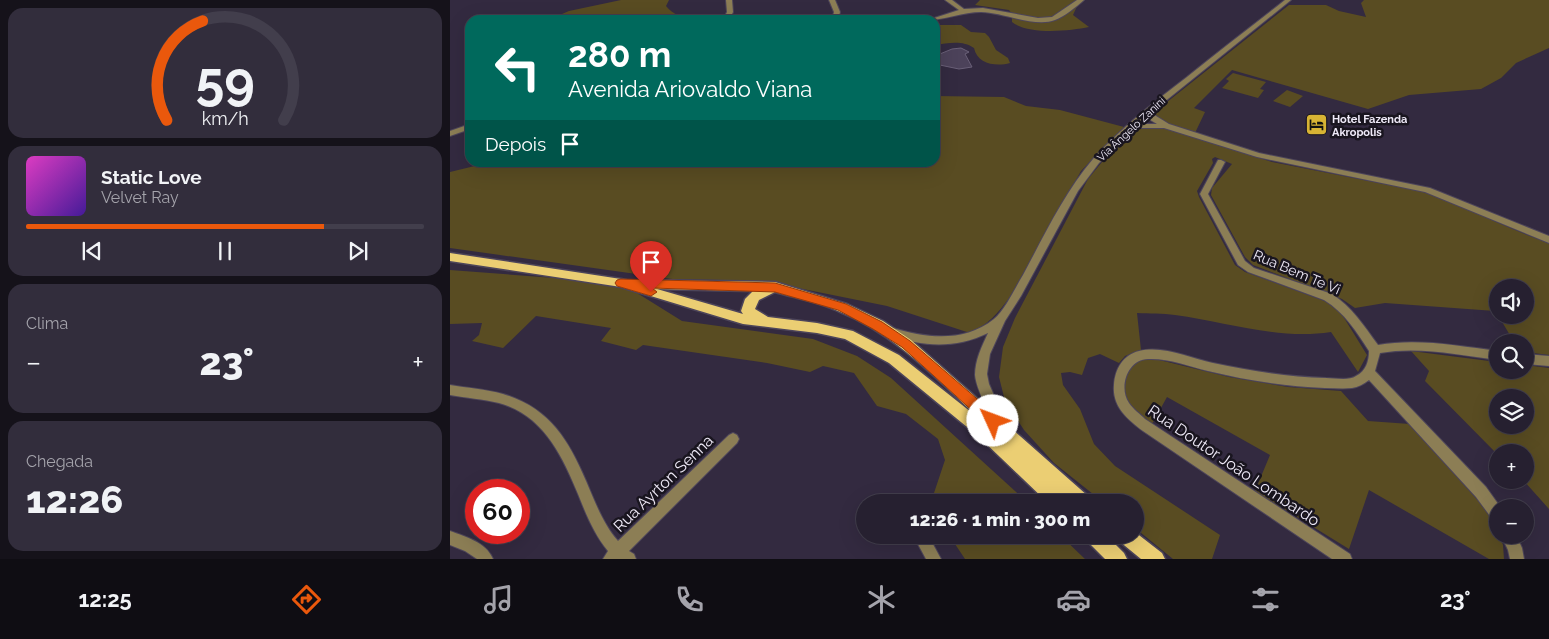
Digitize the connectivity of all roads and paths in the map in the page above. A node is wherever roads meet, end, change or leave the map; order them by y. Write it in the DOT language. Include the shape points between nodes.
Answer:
graph roads {
  1 [pos="729,0"];
  2 [pos="832,0"];
  3 [pos="948,0"];
  4 [pos="1081,0"];
  5 [pos="1288,0"];
  6 [pos="963,11"];
  7 [pos="728,15"];
  8 [pos="836,15"];
  9 [pos="940,17"];
  10 [pos="1145,112"];
  11 [pos="1131,126"];
  12 [pos="1166,126"];
  13 [pos="465,128"];
  14 [pos="450,134"];
  15 [pos="1220,162"];
  16 [pos="1549,240"];
  17 [pos="450,257"];
  18 [pos="621,283"];
  19 [pos="775,288"];
  20 [pos="1000,319"];
  21 [pos="771,322"];
  22 [pos="878,325"];
  23 [pos="1375,350"];
  24 [pos="1489,355"];
  25 [pos="1534,360"];
  26 [pos="1549,362"];
  27 [pos="1370,373"];
  28 [pos="450,390"];
  29 [pos="1004,431"];
  30 [pos="733,439"];
  31 [pos="1050,494"];
  32 [pos="1073,494"];
  33 [pos="1489,503"];
  34 [pos="450,538"];
  35 [pos="925,544"];
  36 [pos="1102,544"];
  37 [pos="1137,544"];
  38 [pos="1513,544"];
  39 [pos="618,557"];
  40 [pos="486,559"];
  41 [pos="934,559"];
  42 [pos="1118,559"];
  43 [pos="1156,559"];
  44 [pos="1345,559"];
  45 [pos="1517,559"];
  1 -- 7 [label="street"];
  2 -- 8 [label="street"];
  3 -- 6 [label="street"];
  4 -- 6 [label="street" via="1053,19 1038,20 983,10"];
  5 -- 10 [label="street, Via Ângelo Zanini"];
  6 -- 9 [label="street"];
  10 -- 11 [label="street, Via Ângelo Zanini"];
  10 -- 12 [label="street"];
  11 -- 12 [label="street"];
  11 -- 20 [label="street, Via Ângelo Zanini" via="1096,161 1074,191"];
  12 -- 16 [label="street" via="1266,157 1428,190"];
  13 -- 14 [label="street"];
  15 -- 23 [label="street, Rua Bem Te Vi" via="1204,194 1241,263 1251,270 1339,303"];
  17 -- 18 [label="main road"];
  18 -- 19 [label="main road"];
  18 -- 21 [label="main road" via="725,315"];
  19 -- 21 [label="main road" via="754,296 748,304 748,311"];
  19 -- 22 [label="main road" via="842,307"];
  20 -- 22 [label="street, Via Ângelo Zanini" via="974,336 939,342 905,336"];
  20 -- 29 [label="street, Via Ângelo Zanini" via="984,354 981,374"];
  21 -- 31 [label="main road" via="848,335 894,359 984,431"];
  22 -- 29 [label="main road" via="906,344"];
  23 -- 24 [label="street" via="1425,347"];
  23 -- 27 [label="street"];
  25 -- 26 [label="street"];
  27 -- 33 [label="street"];
  27 -- 44 [label="street, Rua Doutor João Lombardo" via="1360,382 1352,383 1289,380 1141,355 1127,362 1119,386 1124,405 1147,427"];
  28 -- 39 [label="street" via="503,399 543,420 558,436 604,535"];
  29 -- 32 [label="main road"];
  30 -- 39 [label="street, Rua Ayrton Senna"];
  34 -- 40 [label="street" via="484,554"];
  35 -- 41 [label="street"];
  36 -- 42 [label="main road"];
  37 -- 43 [label="main road"];
  38 -- 45 [label="street"];
}
